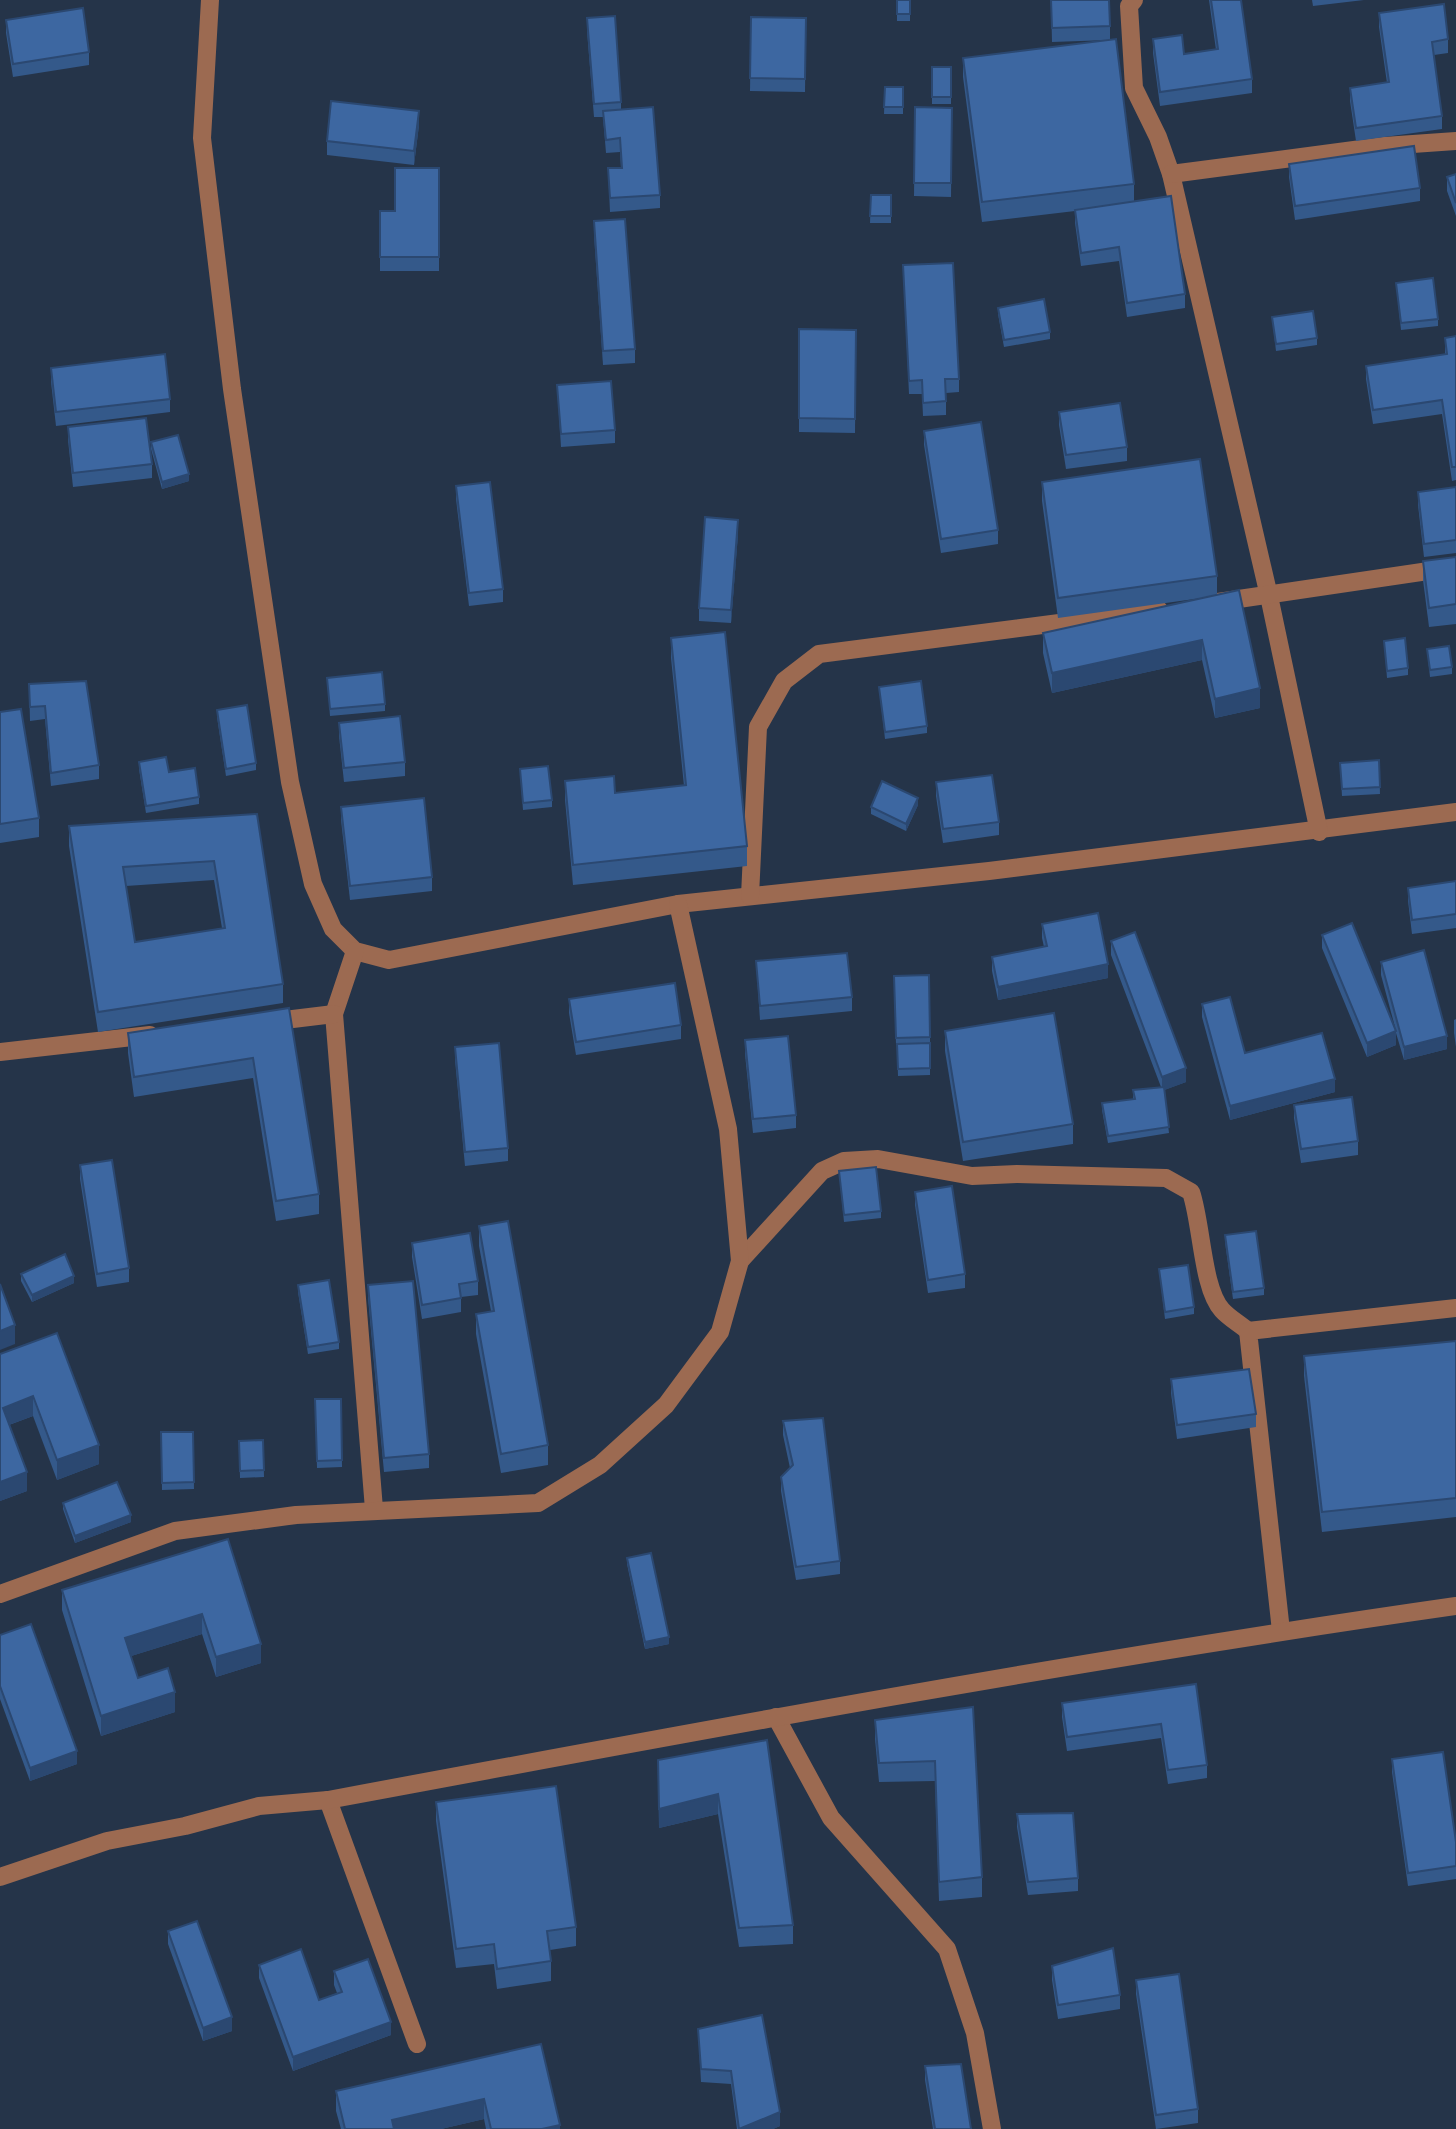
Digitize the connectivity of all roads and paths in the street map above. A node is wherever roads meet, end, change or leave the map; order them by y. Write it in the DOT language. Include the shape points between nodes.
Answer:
graph roads {
  1 [pos="210,0"];
  2 [pos="1134,0"];
  3 [pos="1456,142"];
  4 [pos="1171,174"];
  5 [pos="1456,567"];
  6 [pos="1269,596"];
  7 [pos="1201,604"];
  8 [pos="1174,608"];
  9 [pos="1456,812"];
  10 [pos="1319,832"];
  11 [pos="750,896"];
  12 [pos="678,904"];
  13 [pos="355,951"];
  14 [pos="334,1014"];
  15 [pos="254,1024"];
  16 [pos="174,1033"];
  17 [pos="0,1052"];
  18 [pos="740,1261"];
  19 [pos="1456,1308"];
  20 [pos="1248,1331"];
  21 [pos="374,1509"];
  22 [pos="0,1594"];
  23 [pos="1456,1606"];
  24 [pos="1281,1631"];
  25 [pos="776,1717"];
  26 [pos="328,1800"];
  27 [pos="0,1877"];
  28 [pos="417,2044"];
  29 [pos="992,2129"];
  1 -- 13 [label="street" via="202,138 256,562 290,782 313,884 332,929"];
  2 -- 4 [label="street" via="1129,6 1134,88"];
  3 -- 4 [label="street" via="1384,146"];
  4 -- 6 [label="street"];
  5 -- 6 [label="street"];
  6 -- 7 [label="street"];
  6 -- 10 [label="street"];
  8 -- 11 [label="street" via="819,654 784,681 758,727"];
  9 -- 10 [label="street"];
  10 -- 11 [label="street"];
  11 -- 12 [label="street"];
  12 -- 13 [label="street" via="389,960"];
  12 -- 18 [label="street" via="728,1129"];
  13 -- 14 [label="street"];
  14 -- 15 [label="street"];
  14 -- 21 [label="street"];
  16 -- 17 [label="street"];
  18 -- 20 [label="street" via="822,1171 844,1161 878,1159 972,1177 1166,1178 1191,1192 1200,1216 1209,1285 1221,1309"];
  18 -- 21 [label="street" via="720,1332 666,1405 600,1465 538,1503"];
  19 -- 20 [label="street"];
  20 -- 24 [label="street"];
  21 -- 22 [label="street" via="176,1531"];
  23 -- 24 [label="street"];
  24 -- 25 [label="street"];
  25 -- 26 [label="street"];
  25 -- 29 [label="street" via="831,1818 947,1950 975,2033"];
  26 -- 27 [label="street" via="258,1806 107,1841"];
  26 -- 28 [label="street"];
}
